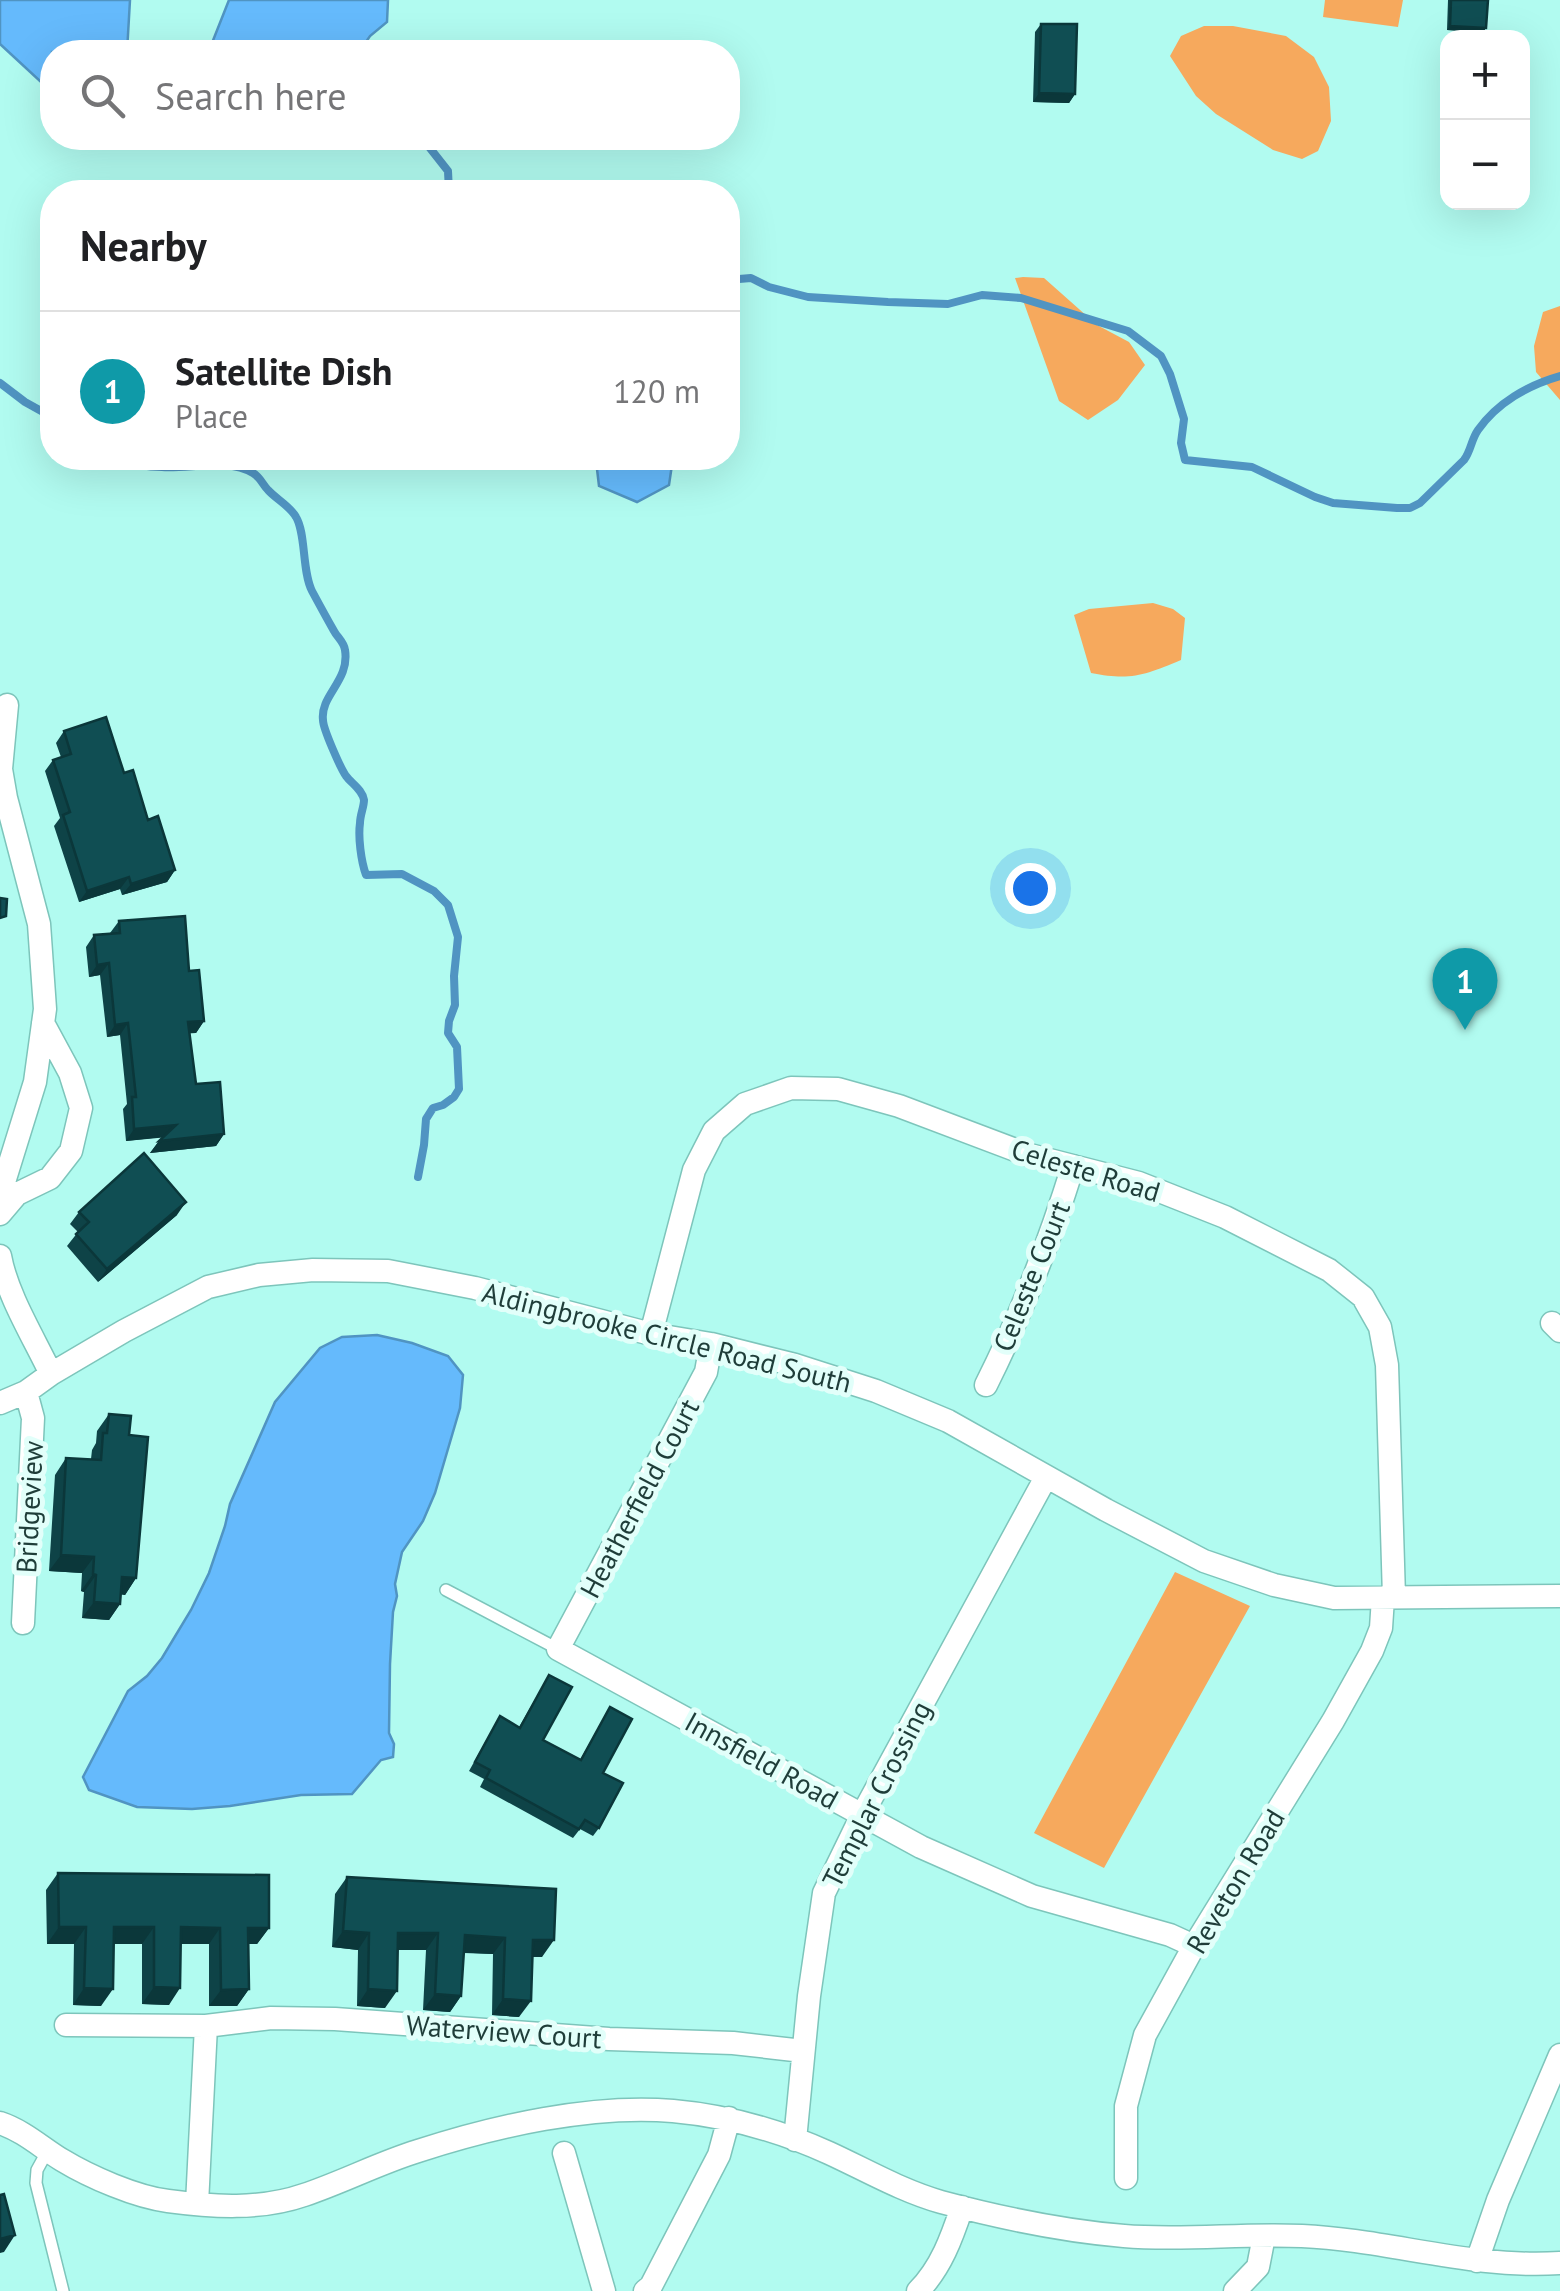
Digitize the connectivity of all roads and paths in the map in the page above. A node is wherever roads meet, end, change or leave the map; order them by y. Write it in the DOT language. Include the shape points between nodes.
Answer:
graph roads {
  1 [pos="6,705"];
  2 [pos="43,1022"];
  3 [pos="1073,1166"];
  4 [pos="0,1195"];
  5 [pos="0,1214"];
  6 [pos="0,1256"];
  7 [pos="651,1334"];
  8 [pos="711,1344"];
  9 [pos="51,1374"];
  10 [pos="986,1385"];
  11 [pos="26,1392"];
  12 [pos="0,1403"];
  13 [pos="1046,1477"];
  14 [pos="446,1590"];
  15 [pos="1560,1596"];
  16 [pos="1388,1598"];
  17 [pos="23,1623"];
  18 [pos="558,1649"];
  19 [pos="862,1815"];
  20 [pos="1194,1946"];
  21 [pos="66,2025"];
  22 [pos="206,2026"];
  23 [pos="803,2052"];
  24 [pos="1560,2055"];
  25 [pos="729,2118"];
  26 [pos="0,2123"];
  27 [pos="795,2140"];
  28 [pos="48,2150"];
  29 [pos="564,2152"];
  30 [pos="1126,2178"];
  31 [pos="197,2204"];
  32 [pos="962,2207"];
  33 [pos="1264,2236"];
  34 [pos="1477,2261"];
  35 [pos="1560,2263"];
  36 [pos="63,2291"];
  37 [pos="604,2291"];
  38 [pos="645,2291"];
  39 [pos="918,2291"];
  40 [pos="1234,2291"];
  1 -- 2 [label="street" via="1,769 39,924"];
  2 -- 4 [label="street" via="34,1082"];
  2 -- 5 [label="street" via="81,1108 71,1151 50,1178 17,1194"];
  3 -- 7 [label="street, Celeste Road" via="838,1089 791,1088 745,1104 714,1132 694,1170"];
  3 -- 10 [label="street, Celeste Court" via="1016,1326"];
  3 -- 16 [label="street, Celeste Road" via="1225,1216 1329,1270 1363,1298 1380,1327 1387,1365"];
  6 -- 9 [label="street"];
  7 -- 8 [label="street, Aldingbrooke Circle Road South"];
  7 -- 9 [label="street, Aldingbrooke Circle Road South" via="388,1270 313,1270 208,1286"];
  8 -- 13 [label="street, Aldingbrooke Circle Road South" via="876,1392 948,1421"];
  8 -- 18 [label="street, Heatherfield Court" via="706,1372"];
  9 -- 11 [label="street, Aldingbrooke Circle Road South"];
  11 -- 12 [label="street, Aldingbrooke Circle Road South"];
  11 -- 17 [label="street, Bridgeview" via="34,1418"];
  13 -- 16 [label="street, Aldingbrooke Circle Road South" via="1204,1561 1334,1598"];
  13 -- 19 [label="street, Templar Crossing"];
  14 -- 18 [label="lane"];
  15 -- 16 [label="street, Aldingbrooke Circle Road South"];
  16 -- 20 [label="street, Reveton Road" via="1372,1652"];
  18 -- 19 [label="street, Innsfield Road"];
  19 -- 20 [label="street, Innsfield Road" via="1032,1896"];
  19 -- 23 [label="street, Templar Crossing" via="824,1892"];
  20 -- 30 [label="street, Reveton Road" via="1145,2035 1126,2106"];
  21 -- 22 [label="street, Waterview Court"];
  22 -- 23 [label="street, Waterview Court" via="336,2019"];
  22 -- 31 [label="street"];
  23 -- 27 [label="street, Templar Crossing"];
  24 -- 34 [label="street"];
  25 -- 27 [label="street"];
  25 -- 31 [label="street" via="617,2111 535,2120 416,2151 300,2196 238,2207"];
  25 -- 38 [label="street" via="719,2156"];
  26 -- 28 [label="street"];
  27 -- 32 [label="street"];
  28 -- 31 [label="street" via="102,2181 162,2201"];
  28 -- 36 [label="lane" via="36,2183"];
  29 -- 37 [label="street"];
  32 -- 33 [label="street" via="1039,2226 1125,2236"];
  32 -- 39 [label="street" via="950,2243"];
  33 -- 34 [label="street" via="1352,2240"];
  33 -- 40 [label="street" via="1258,2266"];
  34 -- 35 [label="street"];
}
